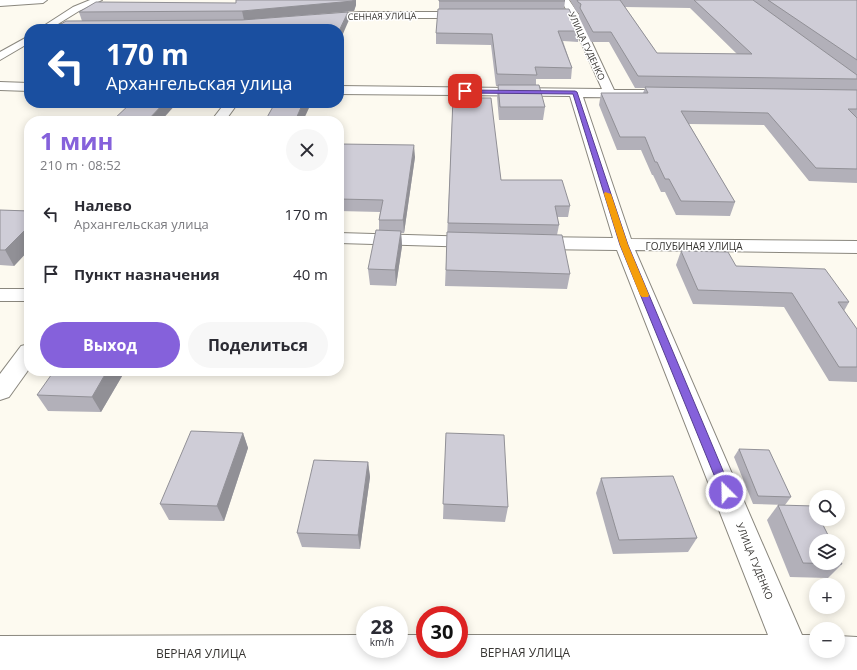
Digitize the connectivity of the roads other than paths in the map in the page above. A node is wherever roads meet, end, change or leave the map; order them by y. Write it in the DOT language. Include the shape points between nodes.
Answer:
graph roads {
  1 [pos="43,0"];
  2 [pos="98,0"];
  3 [pos="565,0"];
  4 [pos="0,3"];
  5 [pos="481,15"];
  6 [pos="310,19"];
  7 [pos="52,24"];
  8 [pos="24,41"];
  9 [pos="0,57"];
  10 [pos="0,86"];
  11 [pos="24,87"];
  12 [pos="344,90"];
  13 [pos="575,92"];
  14 [pos="609,92"];
  15 [pos="686,94"];
  16 [pos="228,108"];
  17 [pos="222,116"];
  18 [pos="344,238"];
  19 [pos="490,242"];
  20 [pos="513,243"];
  21 [pos="624,245"];
  22 [pos="857,247"];
  23 [pos="0,295"];
  24 [pos="24,295"];
  25 [pos="24,359"];
  26 [pos="0,391"];
  27 [pos="0,653"];
  28 [pos="857,654"];
  29 [pos="796,661"];
  1 -- 4 [label="street"];
  2 -- 7 [label="street" via="76,9"];
  3 -- 14 [label="street, УЛИЦА ГУДЕНКО"];
  5 -- 6 [label="street, СЕННАЯ УЛИЦА" via="360,15"];
  8 -- 9 [label="street"];
  10 -- 11 [label="street"];
  12 -- 13 [label="street"];
  13 -- 14 [label="street"];
  13 -- 21 [label="street, УЛИЦА ГУДЕНКО"];
  14 -- 15 [label="street"];
  16 -- 17 [label="street"];
  18 -- 19 [label="street"];
  20 -- 21 [label="street, ГОЛУБИНАЯ УЛИЦА"];
  21 -- 22 [label="street, ГОЛУБИНАЯ УЛИЦА"];
  21 -- 29 [label="street, УЛИЦА ГУДЕНКО"];
  23 -- 24 [label="street"];
  25 -- 26 [label="street"];
  27 -- 29 [label="street, ВЕРНАЯ УЛИЦА"];
  28 -- 29 [label="street, ВЕРНАЯ УЛИЦА"];
}
